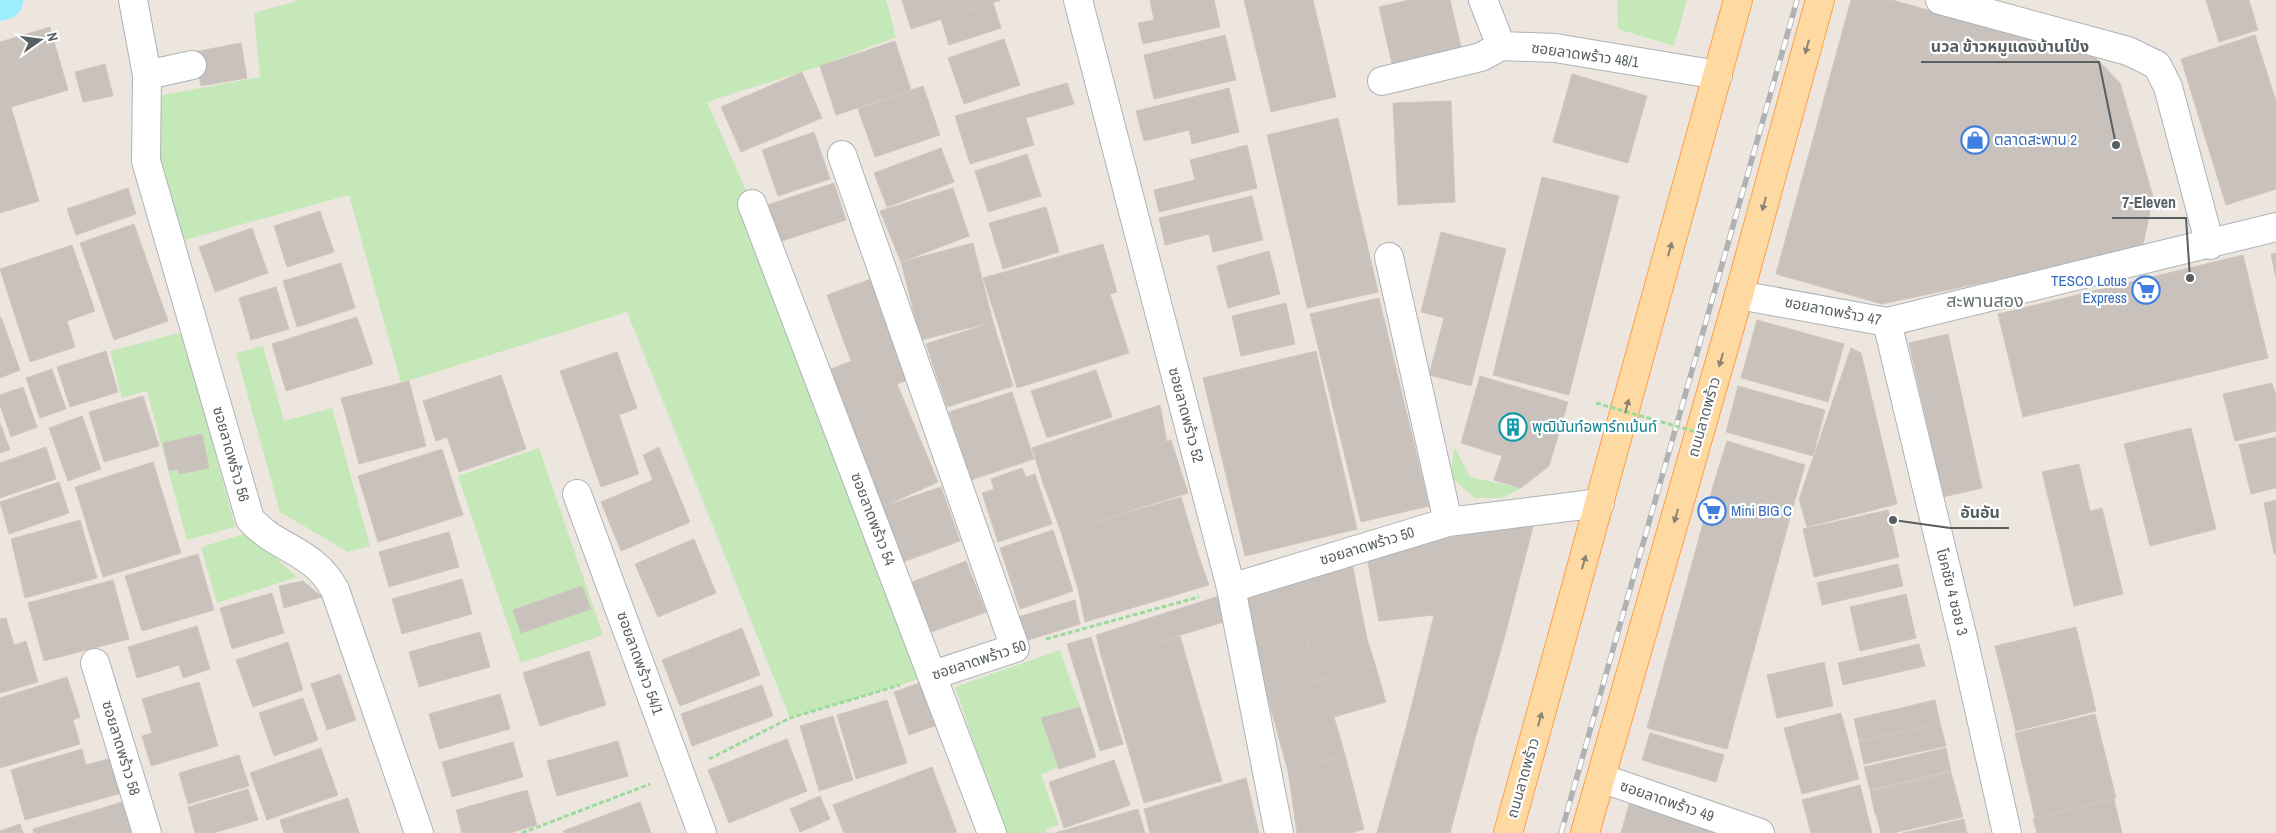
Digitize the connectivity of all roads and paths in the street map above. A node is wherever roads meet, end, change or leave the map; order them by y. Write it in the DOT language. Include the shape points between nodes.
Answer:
graph roads {
  1 [pos="133,0"];
  2 [pos="1078,0"];
  3 [pos="1484,0"];
  4 [pos="1738,0"];
  5 [pos="1820,0"];
  6 [pos="1940,0"];
  7 [pos="1501,46"];
  8 [pos="192,65"];
  9 [pos="147,75"];
  10 [pos="1718,75"];
  11 [pos="1382,81"];
  12 [pos="842,156"];
  13 [pos="752,204"];
  14 [pos="2276,227"];
  15 [pos="2210,245"];
  16 [pos="1389,257"];
  17 [pos="1739,295"];
  18 [pos="1887,322"];
  19 [pos="1596,403"];
  20 [pos="1707,435"];
  21 [pos="577,494"];
  22 [pos="1600,503"];
  23 [pos="1448,522"];
  24 [pos="1230,588"];
  25 [pos="1014,648"];
  26 [pos="95,663"];
  27 [pos="933,675"];
  28 [pos="681,773"];
  29 [pos="1601,778"];
  30 [pos="147,833"];
  31 [pos="420,833"];
  32 [pos="522,833"];
  33 [pos="702,833"];
  34 [pos="992,833"];
  35 [pos="1279,833"];
  36 [pos="1508,833"];
  37 [pos="1585,833"];
  38 [pos="1760,833"];
  39 [pos="2007,833"];
  1 -- 9 [label="street, ซอยลาดพร้าว 56"];
  2 -- 24 [label="street, ซอยลาดพร้าว 52"];
  3 -- 7 [label="street"];
  4 -- 10 [label="main road, ถนนลาดพร้าว"];
  5 -- 17 [label="main road, ถนนลาดพร้าว, one-way"];
  6 -- 15 [label="street" via="2128,51 2157,65 2168,86"];
  7 -- 10 [label="street, ซอยลาดพร้าว 48/1" via="1555,48"];
  7 -- 11 [label="street" via="1481,57"];
  8 -- 9 [label="street"];
  9 -- 31 [label="street, ซอยลาดพร้าว 56" via="146,161 250,519 259,529 313,562 326,574"];
  22 -- 10 [label="main road, ถนนลาดพร้าว, one-way"];
  12 -- 25 [label="street"];
  13 -- 27 [label="street, ซอยลาดพร้าว 54"];
  14 -- 15 [label="street, ซอยลาดพร้าว 47"];
  15 -- 18 [label="street, ซอยลาดพร้าว 47"];
  16 -- 23 [label="street"];
  17 -- 18 [label="street, ซอยลาดพร้าว 47"];
  17 -- 29 [label="main road, ถนนลาดพร้าว, one-way"];
  18 -- 39 [label="street, โชคชัย 4 ซอย 3"];
  19 -- 20 [label="path, bridge"];
  21 -- 28 [label="street, ซอยลาดพร้าว 54/1"];
  22 -- 23 [label="street, ซอยลาดพร้าว 50"];
  36 -- 22 [label="main road, ถนนลาดพร้าว, one-way"];
  23 -- 24 [label="street, ซอยลาดพร้าว 50"];
  24 -- 25 [label="path, ซอยลาดพร้าว 50"];
  24 -- 35 [label="street, ซอยลาดพร้าว 52"];
  25 -- 27 [label="street, ซอยลาดพร้าว 50"];
  26 -- 30 [label="street, ซอยลาดพร้าว 58"];
  27 -- 28 [label="path, ซอยลาดพร้าว 50" via="790,718"];
  27 -- 34 [label="street, ซอยลาดพร้าว 54"];
  28 -- 32 [label="path, ซอยลาดพร้าว 50"];
  28 -- 33 [label="street, ซอยลาดพร้าว 54/1"];
  29 -- 37 [label="main road, ถนนลาดพร้าว"];
  29 -- 38 [label="street, ซอยลาดพร้าว 49"];
}
